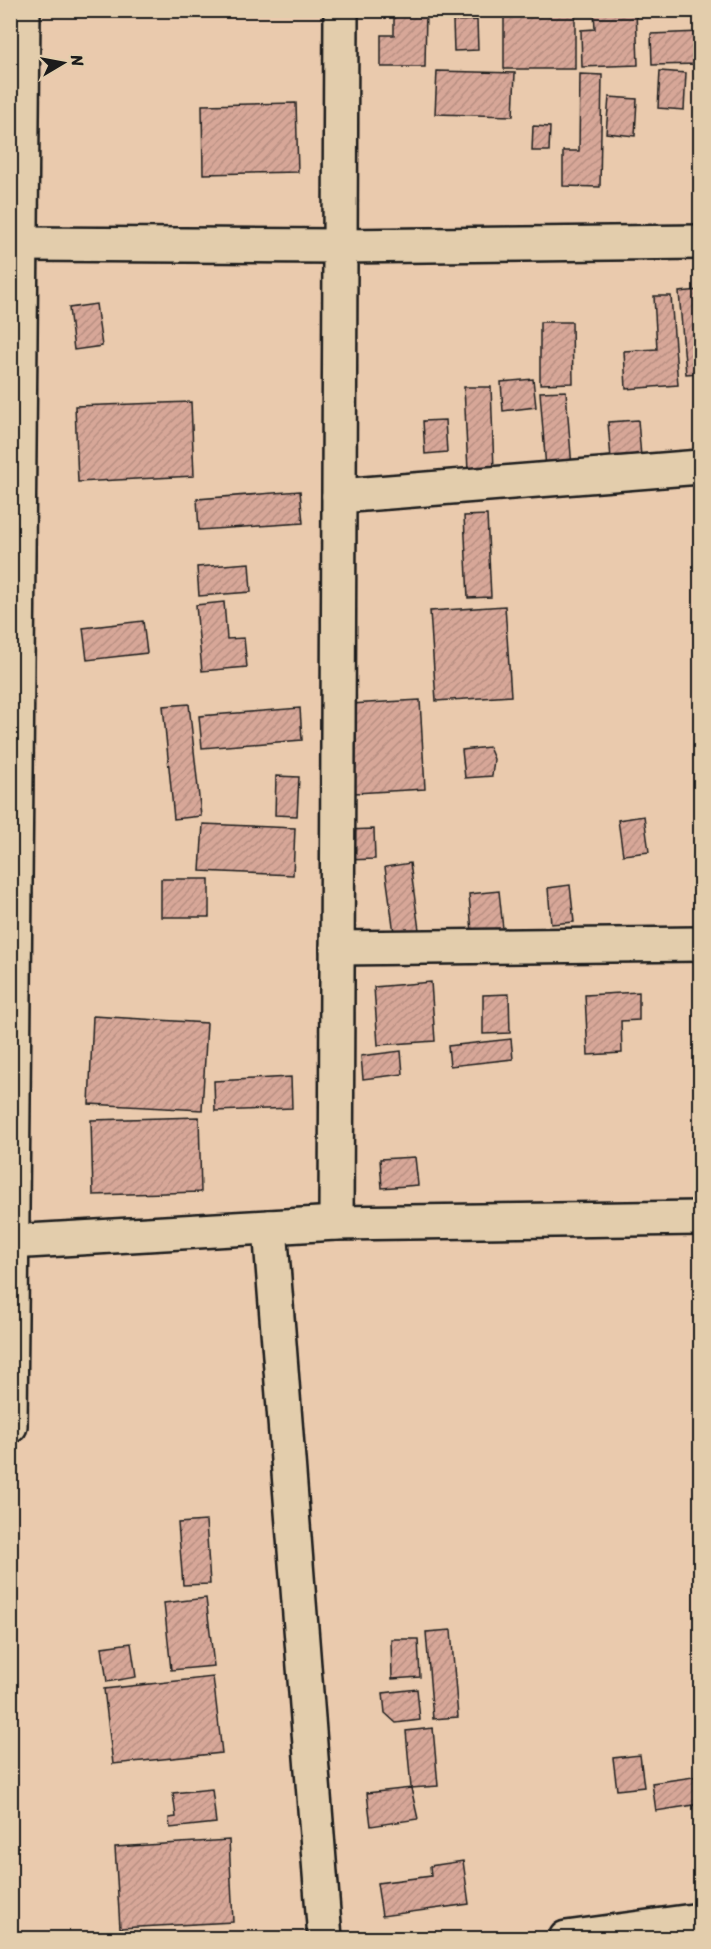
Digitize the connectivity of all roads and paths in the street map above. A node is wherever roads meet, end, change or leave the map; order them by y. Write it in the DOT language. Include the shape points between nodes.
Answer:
graph roads {
  1 [pos="341,10"];
  2 [pos="19,14"];
  3 [pos="700,242"];
  4 [pos="21,244"];
  5 [pos="340,246"];
  6 [pos="700,467"];
  7 [pos="339,496"];
  8 [pos="13,926"];
  9 [pos="700,944"];
  10 [pos="337,948"];
  11 [pos="700,1218"];
  12 [pos="336,1223"];
  13 [pos="270,1227"];
  14 [pos="12,1242"];
  15 [pos="10,1426"];
  16 [pos="700,1920"];
  17 [pos="325,1938"];
  18 [pos="566,1938"];
  1 -- 5 [label="street"];
  2 -- 4 [label="street"];
  3 -- 5 [label="street"];
  4 -- 5 [label="street"];
  4 -- 8 [label="street"];
  5 -- 7 [label="street"];
  6 -- 7 [label="street"];
  7 -- 10 [label="street"];
  8 -- 14 [label="street"];
  9 -- 10 [label="street"];
  10 -- 12 [label="street"];
  11 -- 12 [label="street"];
  12 -- 13 [label="street"];
  13 -- 14 [label="street"];
  13 -- 17 [label="street"];
  14 -- 15 [label="street"];
  16 -- 18 [label="street"];
}
